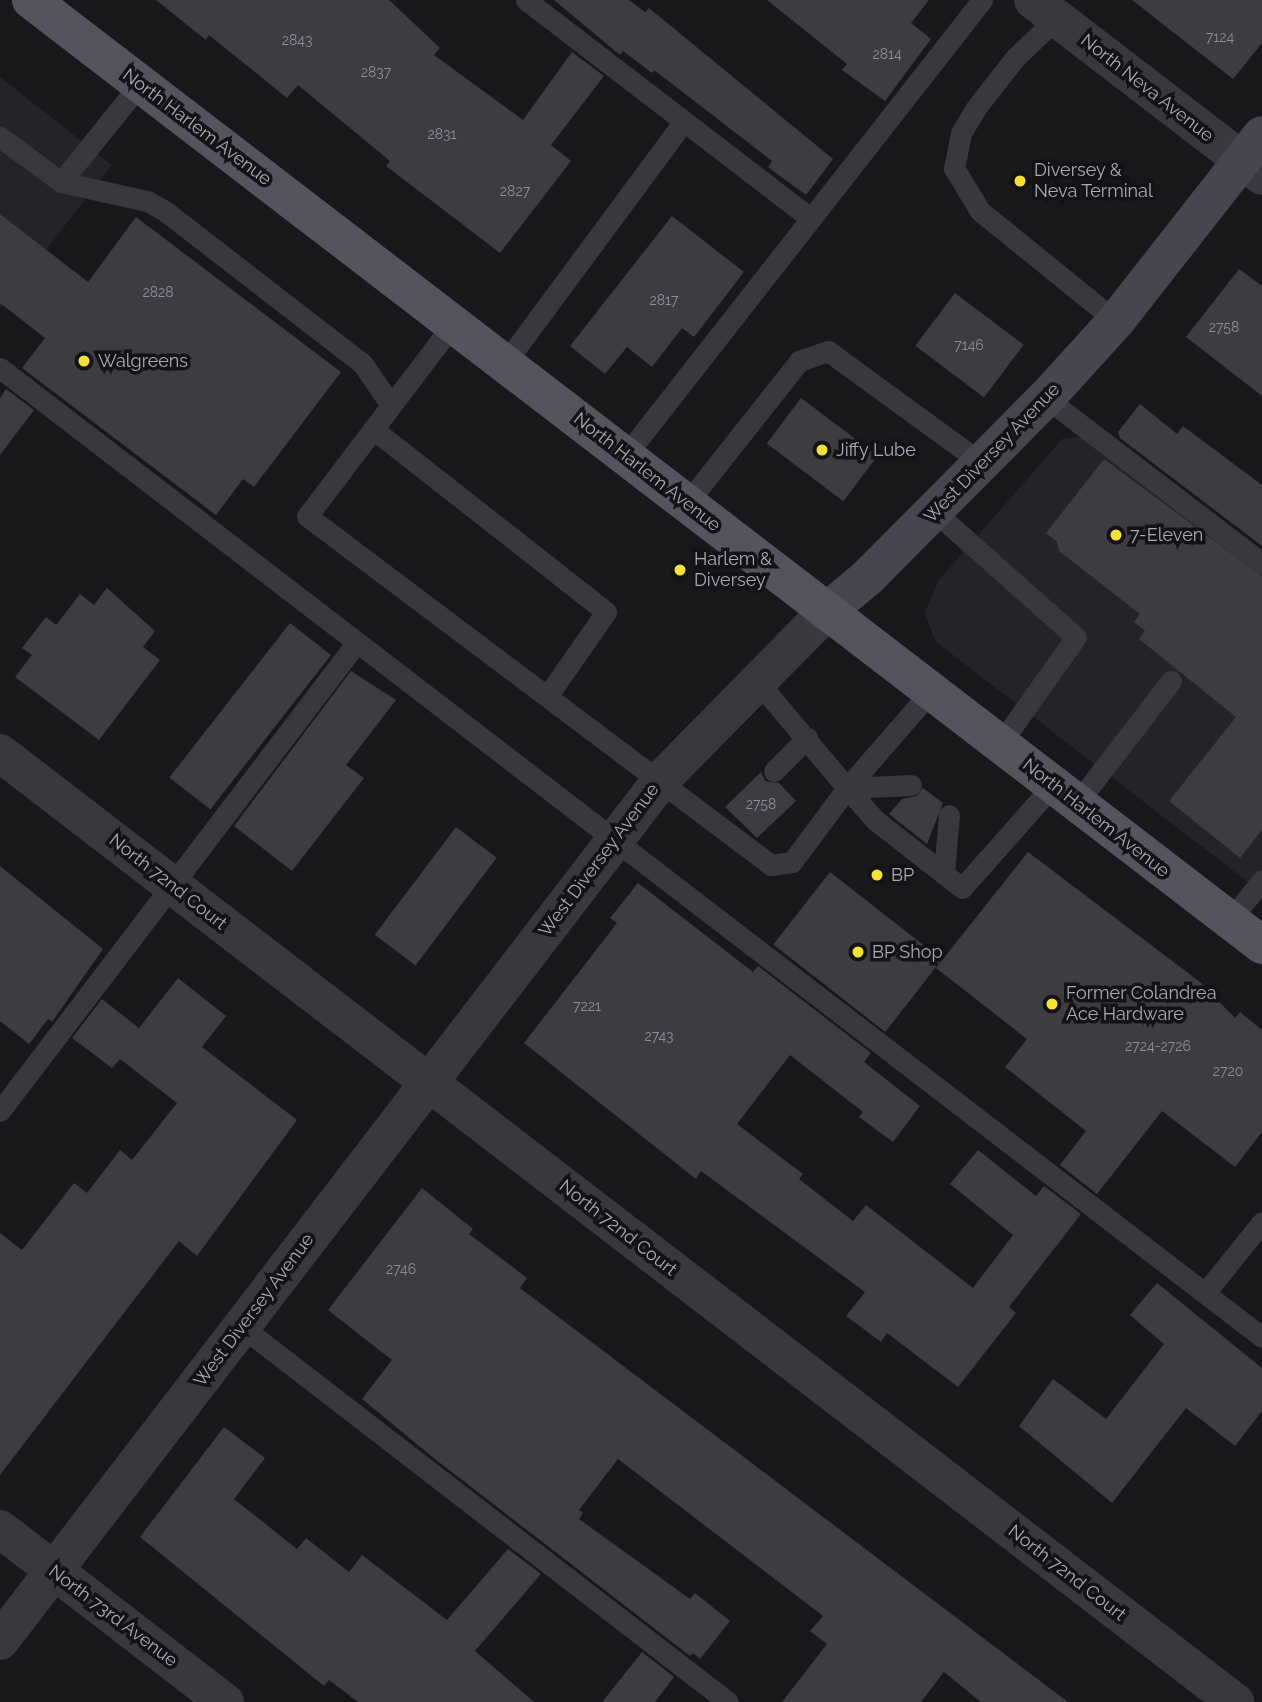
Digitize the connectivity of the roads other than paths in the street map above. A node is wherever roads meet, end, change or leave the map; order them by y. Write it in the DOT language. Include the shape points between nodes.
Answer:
graph roads {
  1 [pos="31,0"];
  2 [pos="526,0"];
  3 [pos="982,0"];
  4 [pos="1045,9"];
  5 [pos="140,84"];
  6 [pos="684,121"];
  7 [pos="0,137"];
  8 [pos="1255,157"];
  9 [pos="61,182"];
  10 [pos="811,219"];
  11 [pos="1116,321"];
  12 [pos="453,324"];
  13 [pos="505,363"];
  14 [pos="0,369"];
  15 [pos="1046,398"];
  16 [pos="391,405"];
  17 [pos="373,429"];
  18 [pos="625,456"];
  19 [pos="983,464"];
  20 [pos="687,503"];
  21 [pos="935,512"];
  22 [pos="1262,564"];
  23 [pos="826,612"];
  24 [pos="357,642"];
  25 [pos="758,681"];
  26 [pos="1171,681"];
  27 [pos="931,691"];
  28 [pos="548,695"];
  29 [pos="807,737"];
  30 [pos="1000,744"];
  31 [pos="0,753"];
  32 [pos="774,771"];
  33 [pos="662,779"];
  34 [pos="911,785"];
  35 [pos="847,788"];
  36 [pos="1065,794"];
  37 [pos="949,815"];
  38 [pos="615,840"];
  39 [pos="944,874"];
  40 [pos="1262,880"];
  41 [pos="172,886"];
  42 [pos="1230,920"];
  43 [pos="1262,945"];
  44 [pos="429,1082"];
  45 [pos="0,1111"];
  46 [pos="1262,1222"];
  47 [pos="1205,1293"];
  48 [pos="242,1326"];
  49 [pos="1262,1337"];
  50 [pos="0,1529"];
  51 [pos="54,1571"];
  52 [pos="0,1641"];
  53 [pos="1262,1693"];
  54 [pos="225,1702"];
  55 [pos="728,1702"];
  56 [pos="1236,1702"];
  57 [pos="1255,1702"];
  1 -- 5 [label="main road, North Harlem Avenue"];
  2 -- 6 [label="lane"];
  3 -- 10 [label="lane"];
  4 -- 8 [label="street, North Neva Avenue"];
  4 -- 11 [label="lane" via="961,133 954,169 980,211"];
  5 -- 9 [label="lane"];
  5 -- 12 [label="main road, North Harlem Avenue"];
  6 -- 10 [label="lane"];
  6 -- 13 [label="lane"];
  7 -- 9 [label="lane"];
  8 -- 11 [label="main road, West Diversey Avenue"];
  9 -- 16 [label="lane" via="146,201 165,211 362,363"];
  10 -- 18 [label="lane"];
  11 -- 15 [label="main road, West Diversey Avenue"];
  12 -- 13 [label="main road, North Harlem Avenue"];
  12 -- 16 [label="lane"];
  13 -- 18 [label="main road, North Harlem Avenue"];
  14 -- 24 [label="lane"];
  15 -- 19 [label="main road, West Diversey Avenue"];
  15 -- 22 [label="lane"];
  16 -- 17 [label="lane"];
  17 -- 28 [label="lane" via="606,612"];
  17 -- 28 [label="lane" via="307,516"];
  18 -- 20 [label="main road, North Harlem Avenue"];
  19 -- 20 [label="lane" via="828,351 799,361"];
  19 -- 21 [label="main road, West Diversey Avenue"];
  20 -- 23 [label="main road, North Harlem Avenue"];
  21 -- 23 [label="main road, West Diversey Avenue"];
  21 -- 30 [label="lane" via="1076,637"];
  23 -- 25 [label="street, West Diversey Avenue"];
  23 -- 27 [label="main road, North Harlem Avenue"];
  24 -- 38 [label="lane"];
  24 -- 41 [label="lane"];
  25 -- 29 [label="lane"];
  25 -- 33 [label="street, West Diversey Avenue"];
  26 -- 36 [label="lane"];
  27 -- 30 [label="main road, North Harlem Avenue"];
  27 -- 35 [label="lane"];
  28 -- 33 [label="lane"];
  29 -- 32 [label="lane"];
  29 -- 35 [label="lane"];
  30 -- 36 [label="main road, North Harlem Avenue"];
  31 -- 41 [label="street, North 72nd Court"];
  33 -- 35 [label="lane" via="728,818 771,865 792,862"];
  33 -- 38 [label="street, West Diversey Avenue"];
  34 -- 35 [label="lane"];
  35 -- 39 [label="lane" via="876,820"];
  36 -- 39 [label="lane" via="962,888"];
  36 -- 42 [label="main road, North Harlem Avenue"];
  37 -- 39 [label="lane"];
  38 -- 44 [label="street, West Diversey Avenue"];
  38 -- 47 [label="lane"];
  40 -- 42 [label="lane"];
  41 -- 44 [label="street, North 72nd Court"];
  41 -- 45 [label="lane"];
  42 -- 43 [label="main road, North Harlem Avenue"];
  44 -- 48 [label="street, West Diversey Avenue"];
  44 -- 56 [label="street, North 72nd Court"];
  46 -- 47 [label="lane"];
  47 -- 49 [label="lane"];
  48 -- 51 [label="street, West Diversey Avenue"];
  48 -- 55 [label="lane"];
  50 -- 51 [label="street, North 73rd Avenue"];
  51 -- 52 [label="street, West Diversey Avenue"];
  51 -- 54 [label="street, North 73rd Avenue"];
  53 -- 57 [label="street"];
}
